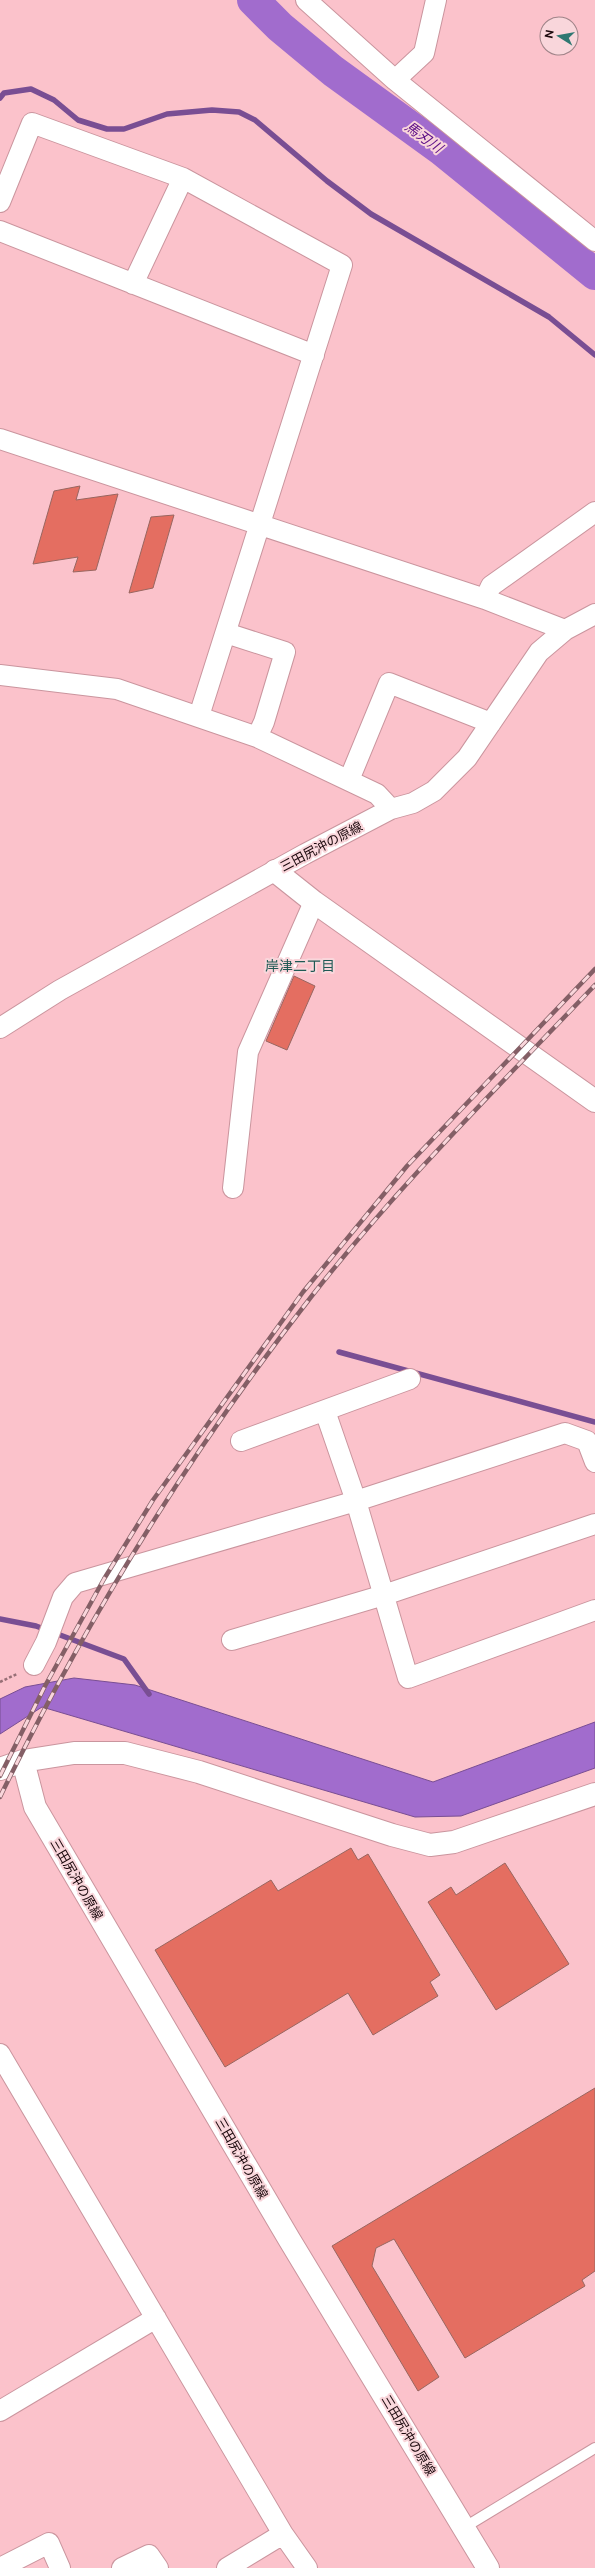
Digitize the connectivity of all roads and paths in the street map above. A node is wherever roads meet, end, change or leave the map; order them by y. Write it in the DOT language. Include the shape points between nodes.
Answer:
graph roads {
  1 [pos="306,0"];
  2 [pos="436,0"];
  3 [pos="395,80"];
  4 [pos="183,178"];
  5 [pos="0,202"];
  6 [pos="0,231"];
  7 [pos="595,241"];
  8 [pos="133,284"];
  9 [pos="314,354"];
  10 [pos="0,439"];
  11 [pos="595,512"];
  12 [pos="260,525"];
  13 [pos="485,599"];
  14 [pos="595,614"];
  15 [pos="566,630"];
  16 [pos="226,633"];
  17 [pos="0,676"];
  18 [pos="199,716"];
  19 [pos="491,723"];
  20 [pos="256,736"];
  21 [pos="349,780"];
  22 [pos="392,809"];
  23 [pos="276,870"];
  24 [pos="314,902"];
  25 [pos="0,1028"];
  26 [pos="595,1101"];
  27 [pos="233,1188"];
  28 [pos="410,1379"];
  29 [pos="325,1411"];
  30 [pos="241,1441"];
  31 [pos="595,1462"];
  32 [pos="356,1501"];
  33 [pos="595,1524"];
  34 [pos="384,1594"];
  35 [pos="595,1610"];
  36 [pos="232,1640"];
  37 [pos="34,1665"];
  38 [pos="23,1761"];
  39 [pos="0,1769"];
  40 [pos="595,1794"];
  41 [pos="0,2054"];
  42 [pos="156,2318"];
  43 [pos="0,2411"];
  44 [pos="595,2448"];
  45 [pos="465,2527"];
  46 [pos="283,2534"];
  47 [pos="0,2568"];
  48 [pos="60,2568"];
  49 [pos="122,2568"];
  50 [pos="158,2568"];
  51 [pos="227,2568"];
  52 [pos="307,2568"];
  53 [pos="488,2568"];
  1 -- 3 [label="street"];
  2 -- 3 [label="street" via="424,53"];
  3 -- 7 [label="street"];
  4 -- 5 [label="street" via="32,123"];
  4 -- 8 [label="street"];
  4 -- 9 [label="street" via="342,265"];
  6 -- 8 [label="street"];
  8 -- 9 [label="street"];
  9 -- 12 [label="street"];
  10 -- 12 [label="street"];
  11 -- 13 [label="street" via="491,586"];
  12 -- 13 [label="street"];
  12 -- 16 [label="street"];
  13 -- 15 [label="street"];
  14 -- 15 [label="street, 三田尻沖の原線"];
  15 -- 19 [label="street, 三田尻沖の原線" via="538,652"];
  16 -- 18 [label="street"];
  16 -- 20 [label="street" via="285,652 264,722"];
  17 -- 18 [label="street" via="117,689"];
  18 -- 20 [label="street"];
  19 -- 21 [label="street" via="389,683"];
  19 -- 22 [label="street, 三田尻沖の原線" via="467,758 434,791 413,804"];
  20 -- 21 [label="street"];
  21 -- 22 [label="street" via="377,794"];
  22 -- 23 [label="street, 三田尻沖の原線"];
  23 -- 24 [label="street"];
  23 -- 25 [label="street, 三田尻沖の原線" via="60,990"];
  24 -- 26 [label="street"];
  24 -- 27 [label="street" via="248,1052"];
  28 -- 29 [label="street"];
  29 -- 30 [label="street"];
  29 -- 32 [label="street"];
  31 -- 32 [label="street" via="587,1441 565,1433"];
  32 -- 34 [label="street"];
  32 -- 37 [label="street" via="75,1583 63,1597 46,1642"];
  33 -- 34 [label="street"];
  34 -- 35 [label="street" via="408,1678"];
  34 -- 36 [label="street"];
  38 -- 39 [label="street"];
  38 -- 40 [label="street" via="74,1753 125,1753 199,1772 430,1845 454,1842"];
  38 -- 45 [label="street, 三田尻沖の原線" via="35,1807 289,2239"];
  41 -- 42 [label="street"];
  42 -- 43 [label="street"];
  42 -- 46 [label="street"];
  44 -- 45 [label="lane"];
  45 -- 53 [label="street, 三田尻沖の原線"];
  46 -- 51 [label="street"];
  46 -- 52 [label="street"];
  47 -- 48 [label="street" via="48,2543"];
  49 -- 50 [label="street" via="149,2555"];
}
